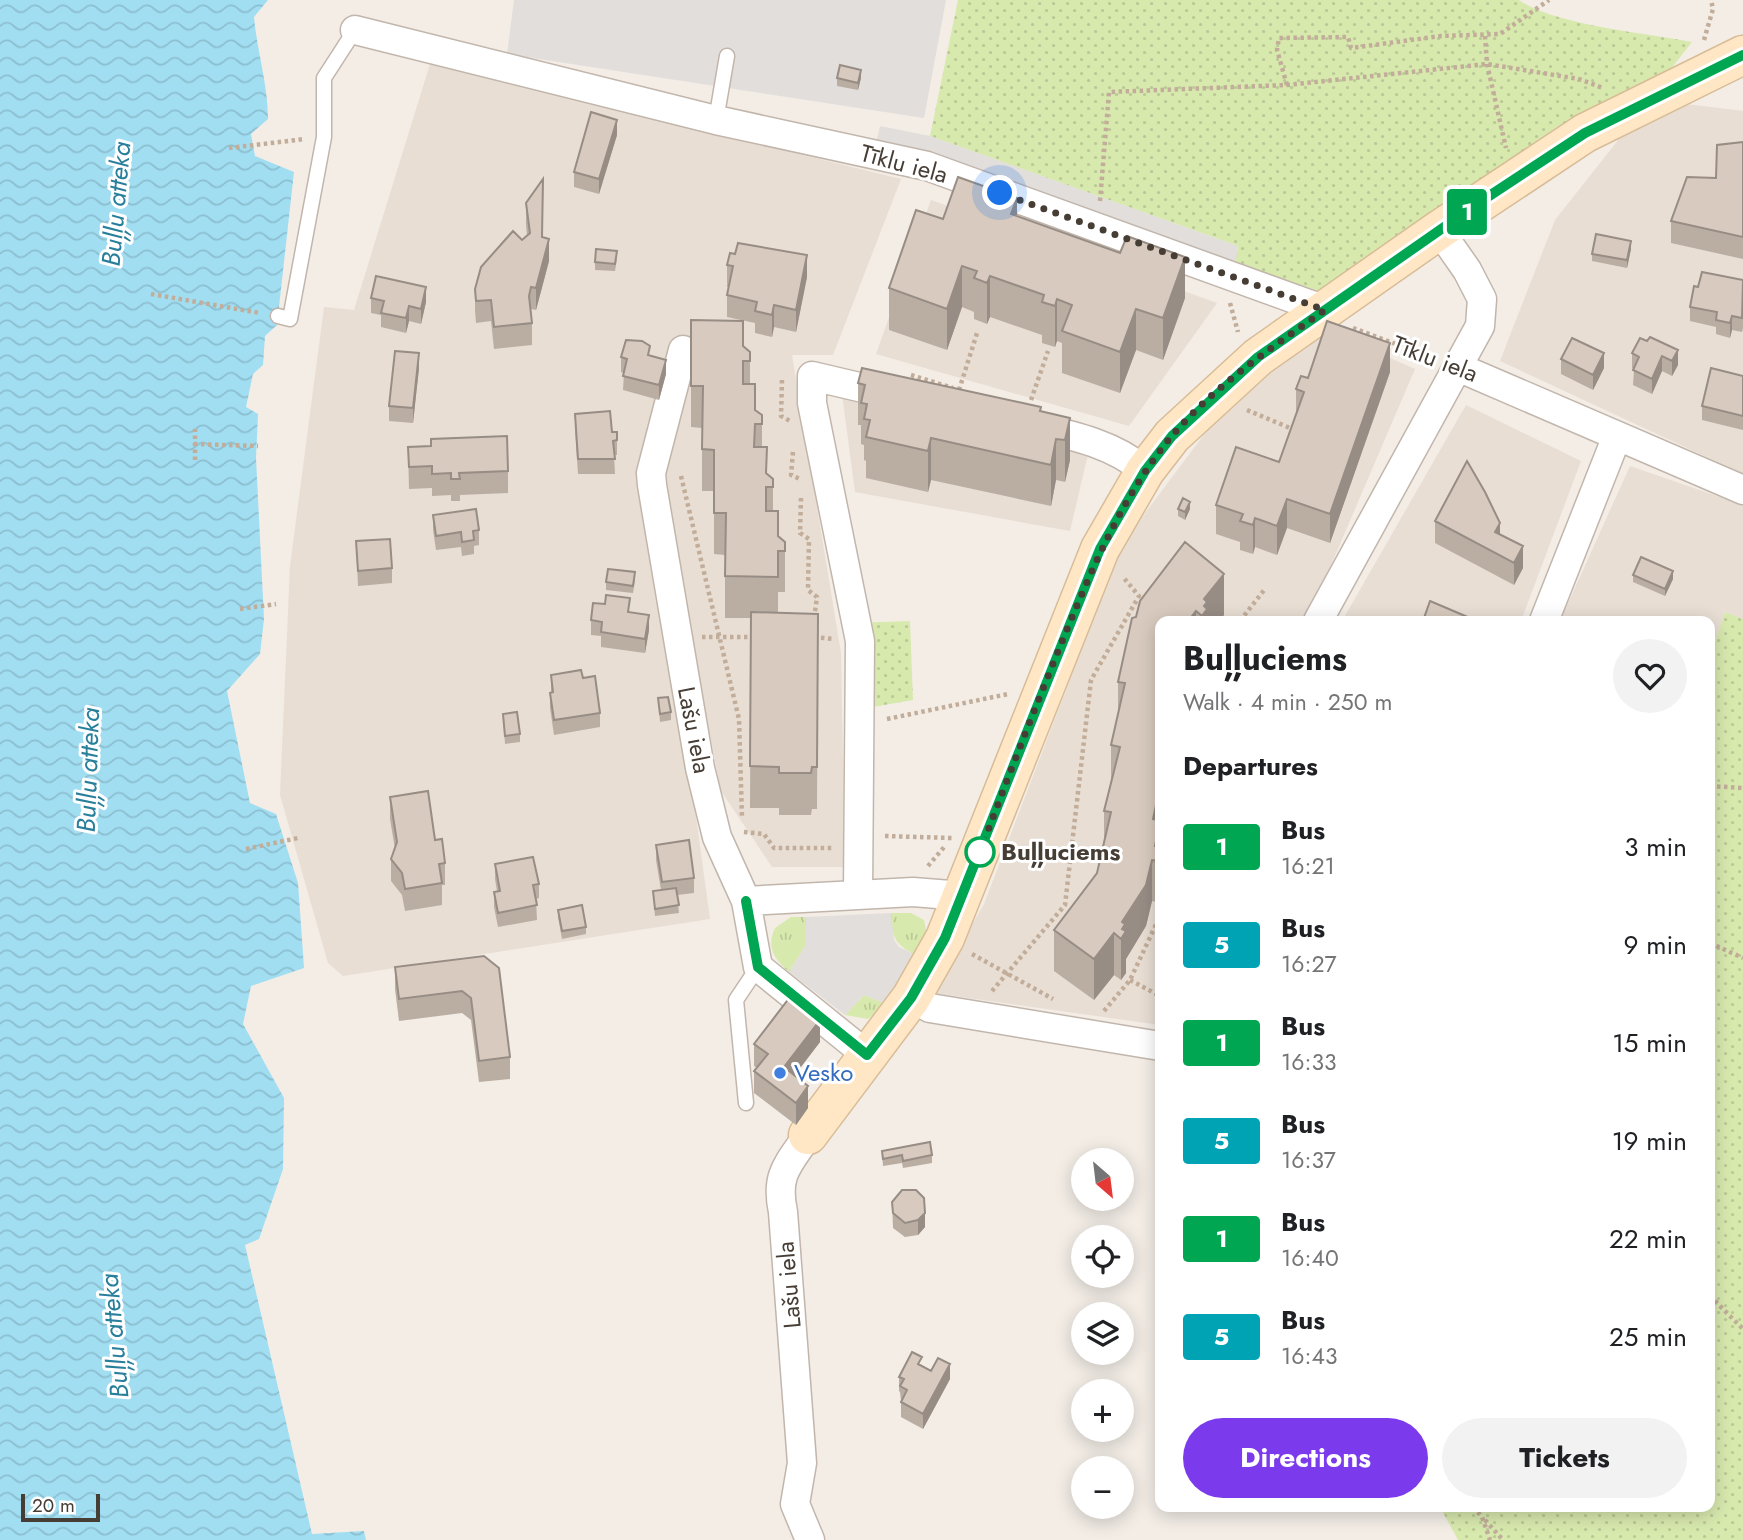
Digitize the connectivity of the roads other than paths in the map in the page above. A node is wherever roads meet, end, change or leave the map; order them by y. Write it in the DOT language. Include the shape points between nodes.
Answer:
graph roads {
  1 [pos="355,30"];
  2 [pos="727,56"];
  3 [pos="1736,67"];
  4 [pos="716,120"];
  5 [pos="1439,230"];
  6 [pos="1325,310"];
  7 [pos="278,316"];
  8 [pos="683,350"];
  9 [pos="1460,368"];
  10 [pos="913,387"];
  11 [pos="1017,415"];
  12 [pos="1617,436"];
  13 [pos="1145,471"];
  14 [pos="1743,490"];
  15 [pos="1321,616"];
  16 [pos="1546,616"];
  17 [pos="858,894"];
  18 [pos="963,896"];
  19 [pos="746,901"];
  20 [pos="758,967"];
  21 [pos="911,998"];
  22 [pos="1155,1045"];
  23 [pos="867,1055"];
  24 [pos="746,1103"];
  25 [pos="808,1135"];
  26 [pos="810,1540"];
  1 -- 4 [label="street, Tīklu iela"];
  1 -- 7 [label="lane" via="324,78 324,137 290,319"];
  2 -- 4 [label="lane"];
  3 -- 5 [label="street, Lašu iela" via="1585,133"];
  4 -- 6 [label="street, Tīklu iela" via="927,166"];
  5 -- 6 [label="street, Lašu iela"];
  5 -- 9 [label="street" via="1482,299 1480,326"];
  6 -- 13 [label="street, Lašu iela" via="1258,357 1201,407"];
  8 -- 19 [label="street, Lašu iela" via="651,473 652,485 700,768 717,837"];
  9 -- 12 [label="street, Tīklu iela"];
  9 -- 15 [label="street"];
  10 -- 17 [label="street" via="812,376 814,416 860,641"];
  11 -- 13 [label="street" via="1128,456"];
  12 -- 14 [label="street, Tīklu iela"];
  12 -- 16 [label="street"];
  13 -- 18 [label="street, Lašu iela" via="1100,549"];
  17 -- 18 [label="street"];
  17 -- 19 [label="street"];
  18 -- 21 [label="street, Lašu iela"];
  19 -- 20 [label="street, Lašu iela"];
  20 -- 23 [label="street"];
  20 -- 24 [label="lane" via="736,1000"];
  21 -- 22 [label="street" via="930,1008 971,1016"];
  21 -- 23 [label="street, Lašu iela"];
  23 -- 25 [label="street, Lašu iela"];
  25 -- 26 [label="street, Lašu iela" via="778,1189 802,1463 795,1504"];
}
